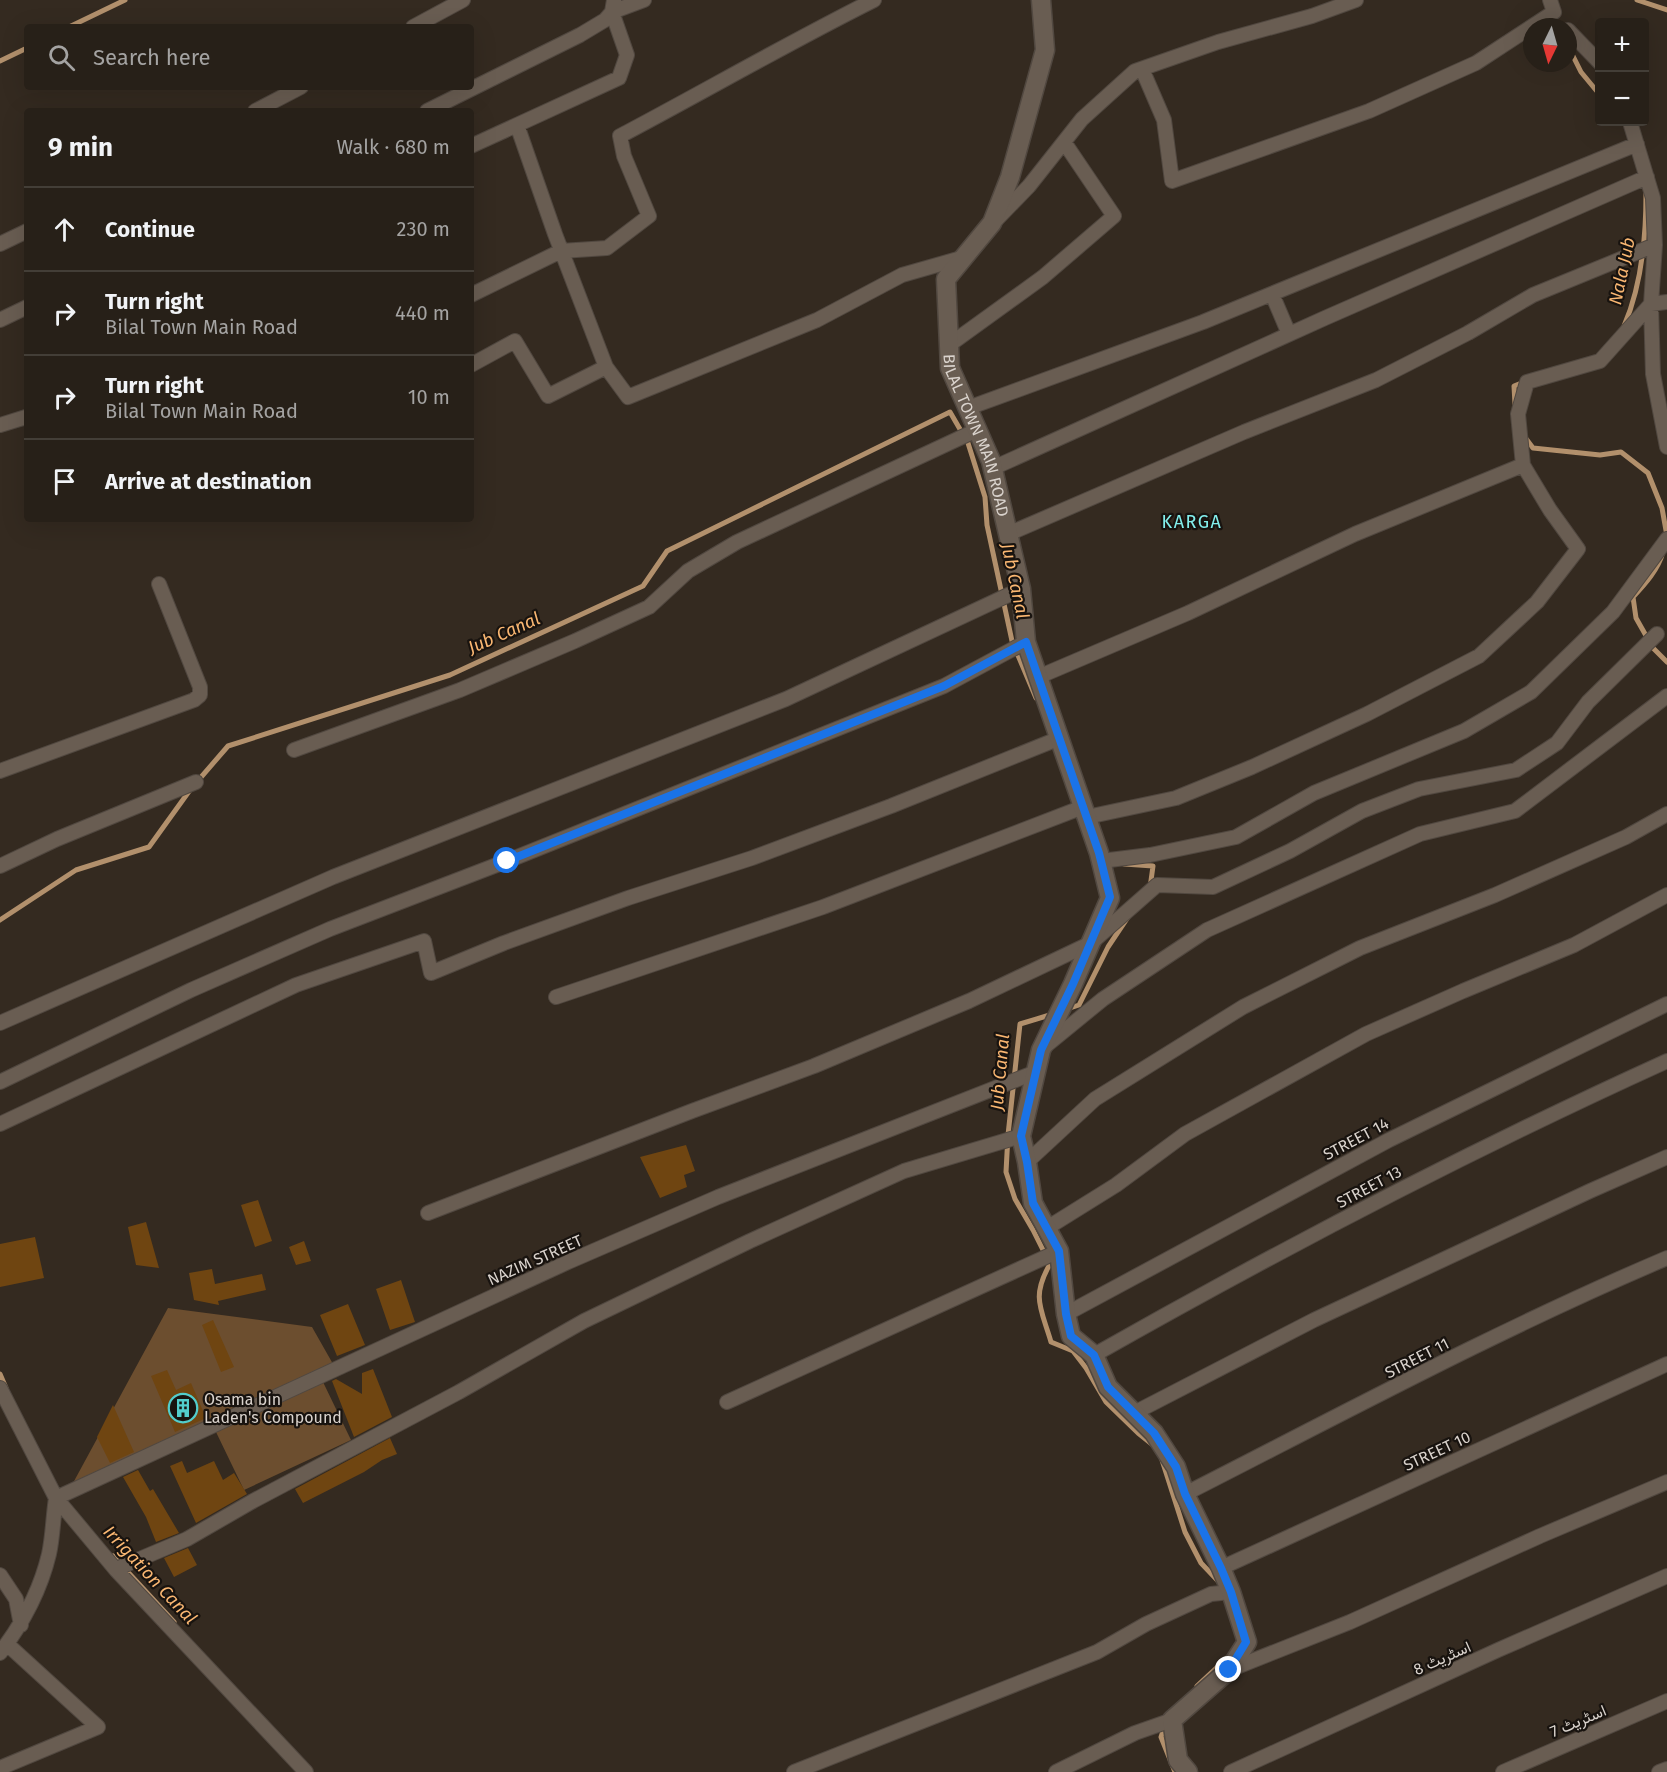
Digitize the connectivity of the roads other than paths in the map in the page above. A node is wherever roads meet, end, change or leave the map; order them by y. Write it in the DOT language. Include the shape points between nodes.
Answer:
graph roads {
  1 [pos="463,0"];
  2 [pos="644,0"];
  3 [pos="874,0"];
  4 [pos="1041,0"];
  5 [pos="1356,0"];
  6 [pos="613,6"];
  7 [pos="1551,7"];
  8 [pos="419,24"];
  9 [pos="1577,39"];
  10 [pos="1595,59"];
  11 [pos="1142,69"];
  12 [pos="474,88"];
  13 [pos="295,90"];
  14 [pos="469,90"];
  15 [pos="261,108"];
  16 [pos="433,108"];
  17 [pos="517,125"];
  18 [pos="1631,126"];
  19 [pos="1064,142"];
  20 [pos="1636,144"];
  21 [pos="474,145"];
  22 [pos="1647,177"];
  23 [pos="992,223"];
  24 [pos="24,232"];
  25 [pos="0,244"];
  26 [pos="1655,245"];
  27 [pos="561,251"];
  28 [pos="965,257"];
  29 [pos="474,294"];
  30 [pos="1272,294"];
  31 [pos="1667,302"];
  32 [pos="1651,304"];
  33 [pos="24,309"];
  34 [pos="0,320"];
  35 [pos="1288,334"];
  36 [pos="949,345"];
  37 [pos="474,363"];
  38 [pos="606,367"];
  39 [pos="968,408"];
  40 [pos="24,418"];
  41 [pos="0,425"];
  42 [pos="977,430"];
  43 [pos="1667,447"];
  44 [pos="1522,465"];
  45 [pos="993,468"];
  46 [pos="1008,534"];
  47 [pos="1667,539"];
  48 [pos="159,584"];
  49 [pos="1021,589"];
  50 [pos="1657,634"];
  51 [pos="1026,642"];
  52 [pos="1038,677"];
  53 [pos="1667,696"];
  54 [pos="1060,738"];
  55 [pos="294,750"];
  56 [pos="0,771"];
  57 [pos="196,782"];
  58 [pos="1085,812"];
  59 [pos="1667,814"];
  60 [pos="1101,861"];
  61 [pos="0,866"];
  62 [pos="1667,895"];
  63 [pos="1091,943"];
  64 [pos="556,997"];
  65 [pos="1667,1004"];
  66 [pos="0,1023"];
  67 [pos="1041,1050"];
  68 [pos="1667,1061"];
  69 [pos="1036,1072"];
  70 [pos="0,1082"];
  71 [pos="0,1124"];
  72 [pos="1021,1136"];
  73 [pos="1667,1157"];
  74 [pos="1027,1162"];
  75 [pos="428,1213"];
  76 [pos="1047,1228"];
  77 [pos="1059,1251"];
  78 [pos="1667,1258"];
  79 [pos="1066,1314"];
  80 [pos="1094,1355"];
  81 [pos="1667,1364"];
  82 [pos="0,1388"];
  83 [pos="727,1402"];
  84 [pos="1134,1413"];
  85 [pos="1667,1482"];
  86 [pos="1185,1494"];
  87 [pos="56,1498"];
  88 [pos="1221,1568"];
  89 [pos="116,1570"];
  90 [pos="0,1575"];
  91 [pos="1667,1576"];
  92 [pos="1231,1592"];
  93 [pos="21,1625"];
  94 [pos="4,1649"];
  95 [pos="1229,1670"];
  96 [pos="1667,1701"];
  97 [pos="1172,1720"];
  98 [pos="0,1768"];
  99 [pos="1667,1768"];
  100 [pos="306,1772"];
  101 [pos="794,1772"];
  102 [pos="1056,1772"];
  103 [pos="1188,1772"];
  104 [pos="1231,1772"];
  105 [pos="1503,1772"];
  106 [pos="1659,1772"];
  1 -- 8 [label="street"];
  2 -- 6 [label="street"];
  3 -- 27 [label="street" via="620,136 624,156 649,216 607,248"];
  4 -- 23 [label="street, BILAL TOWN MAIN ROAD" via="1045,50 1010,177"];
  5 -- 11 [label="street"];
  6 -- 12 [label="street" via="605,20 580,35"];
  6 -- 17 [label="street" via="627,55 619,78"];
  7 -- 11 [label="street" via="1476,63 1369,111 1172,181 1164,120"];
  9 -- 10 [label="street"];
  11 -- 19 [label="street" via="1135,71 1082,120"];
  13 -- 15 [label="street"];
  14 -- 16 [label="street"];
  17 -- 21 [label="street"];
  17 -- 27 [label="street"];
  18 -- 20 [label="street"];
  19 -- 23 [label="street" via="1029,186"];
  19 -- 36 [label="street" via="1114,216 1043,276"];
  20 -- 22 [label="street"];
  20 -- 30 [label="street"];
  22 -- 26 [label="street" via="1653,198"];
  22 -- 35 [label="street"];
  23 -- 28 [label="street, BILAL TOWN MAIN ROAD"];
  24 -- 25 [label="street"];
  26 -- 32 [label="street"];
  26 -- 46 [label="street" via="1533,295 1377,380 1244,432"];
  27 -- 29 [label="street"];
  27 -- 38 [label="street"];
  28 -- 36 [label="street, BILAL TOWN MAIN ROAD" via="946,279"];
  28 -- 38 [label="street" via="902,275 817,320 628,397"];
  30 -- 35 [label="street"];
  30 -- 39 [label="street"];
  31 -- 32 [label="street"];
  32 -- 43 [label="street" via="1653,374"];
  32 -- 44 [label="street" via="1600,361 1527,382 1518,414"];
  33 -- 34 [label="street"];
  35 -- 45 [label="street"];
  36 -- 39 [label="street, BILAL TOWN MAIN ROAD" via="950,368"];
  37 -- 38 [label="street" via="515,341 548,396"];
  39 -- 42 [label="street, BILAL TOWN MAIN ROAD"];
  40 -- 41 [label="street"];
  42 -- 45 [label="street, BILAL TOWN MAIN ROAD"];
  42 -- 55 [label="street" via="737,542 688,571 649,607 460,690"];
  44 -- 52 [label="street" via="1355,534 1188,613"];
  44 -- 58 [label="street" via="1578,549 1537,602 1479,656 1356,719 1176,798"];
  45 -- 46 [label="street, BILAL TOWN MAIN ROAD"];
  46 -- 49 [label="street, BILAL TOWN MAIN ROAD"];
  47 -- 60 [label="street" via="1613,612 1531,693 1464,731 1314,793 1236,837"];
  48 -- 56 [label="street" via="200,695"];
  49 -- 51 [label="street, BILAL TOWN MAIN ROAD"];
  49 -- 66 [label="street" via="786,699 333,877"];
  50 -- 63 [label="street" via="1587,702 1557,743 1516,770 1419,789 1362,811 1213,887 1157,885"];
  51 -- 52 [label="street, BILAL TOWN MAIN ROAD"];
  51 -- 70 [label="street" via="944,686 330,929 191,990"];
  52 -- 54 [label="street, BILAL TOWN MAIN ROAD"];
  53 -- 67 [label="street" via="1515,811 1420,834 1207,930 1104,999"];
  54 -- 58 [label="street, BILAL TOWN MAIN ROAD"];
  54 -- 71 [label="street" via="752,858 628,898 431,973 424,941 296,985"];
  57 -- 61 [label="street"];
  58 -- 60 [label="street, BILAL TOWN MAIN ROAD"];
  58 -- 64 [label="street" via="823,907"];
  59 -- 74 [label="street" via="1626,837 1495,895 1360,948 1243,1007 1095,1099"];
  60 -- 63 [label="street, BILAL TOWN MAIN ROAD" via="1110,897"];
  62 -- 76 [label="street" via="1574,945 1366,1034 1185,1134 1116,1185"];
  63 -- 67 [label="street, BILAL TOWN MAIN ROAD"];
  63 -- 75 [label="street" via="969,1001 814,1066"];
  65 -- 79 [label="street, STREET 14" via="1389,1140"];
  67 -- 69 [label="street, BILAL TOWN MAIN ROAD"];
  68 -- 80 [label="street, STREET 13" via="1410,1183"];
  69 -- 72 [label="street, BILAL TOWN MAIN ROAD"];
  69 -- 87 [label="street, NAZIM STREET" via="568,1262"];
  72 -- 74 [label="street, BILAL TOWN MAIN ROAD"];
  72 -- 89 [label="street" via="904,1171 750,1241 584,1322 187,1539"];
  73 -- 84 [label="street" via="1314,1320"];
  74 -- 76 [label="street, BILAL TOWN MAIN ROAD" via="1033,1203"];
  76 -- 77 [label="street, BILAL TOWN MAIN ROAD"];
  77 -- 79 [label="street, BILAL TOWN MAIN ROAD"];
  77 -- 83 [label="street"];
  78 -- 86 [label="street, STREET 11" via="1595,1288"];
  79 -- 80 [label="street, BILAL TOWN MAIN ROAD" via="1071,1336"];
  80 -- 84 [label="street, BILAL TOWN MAIN ROAD" via="1108,1387"];
  81 -- 88 [label="street, STREET 10"];
  82 -- 87 [label="street"];
  84 -- 86 [label="street, BILAL TOWN MAIN ROAD" via="1154,1433 1176,1467"];
  85 -- 95 [label="street" via="1350,1622"];
  86 -- 88 [label="street, BILAL TOWN MAIN ROAD"];
  87 -- 89 [label="street"];
  87 -- 93 [label="street" via="49,1554"];
  88 -- 92 [label="street, BILAL TOWN MAIN ROAD"];
  89 -- 100 [label="street"];
  90 -- 93 [label="street" via="16,1599"];
  91 -- 104 [label="street, اسٹریٹ 8"];
  92 -- 95 [label="street, BILAL TOWN MAIN ROAD" via="1246,1642"];
  92 -- 101 [label="street" via="1211,1594 1097,1652"];
  93 -- 94 [label="street"];
  94 -- 98 [label="street" via="98,1727"];
  95 -- 97 [label="street, BILAL TOWN MAIN ROAD"];
  96 -- 105 [label="street, اسٹریٹ 7"];
  97 -- 102 [label="street" via="1135,1733"];
  97 -- 103 [label="street" via="1178,1760"];
  99 -- 106 [label="street"];
}
